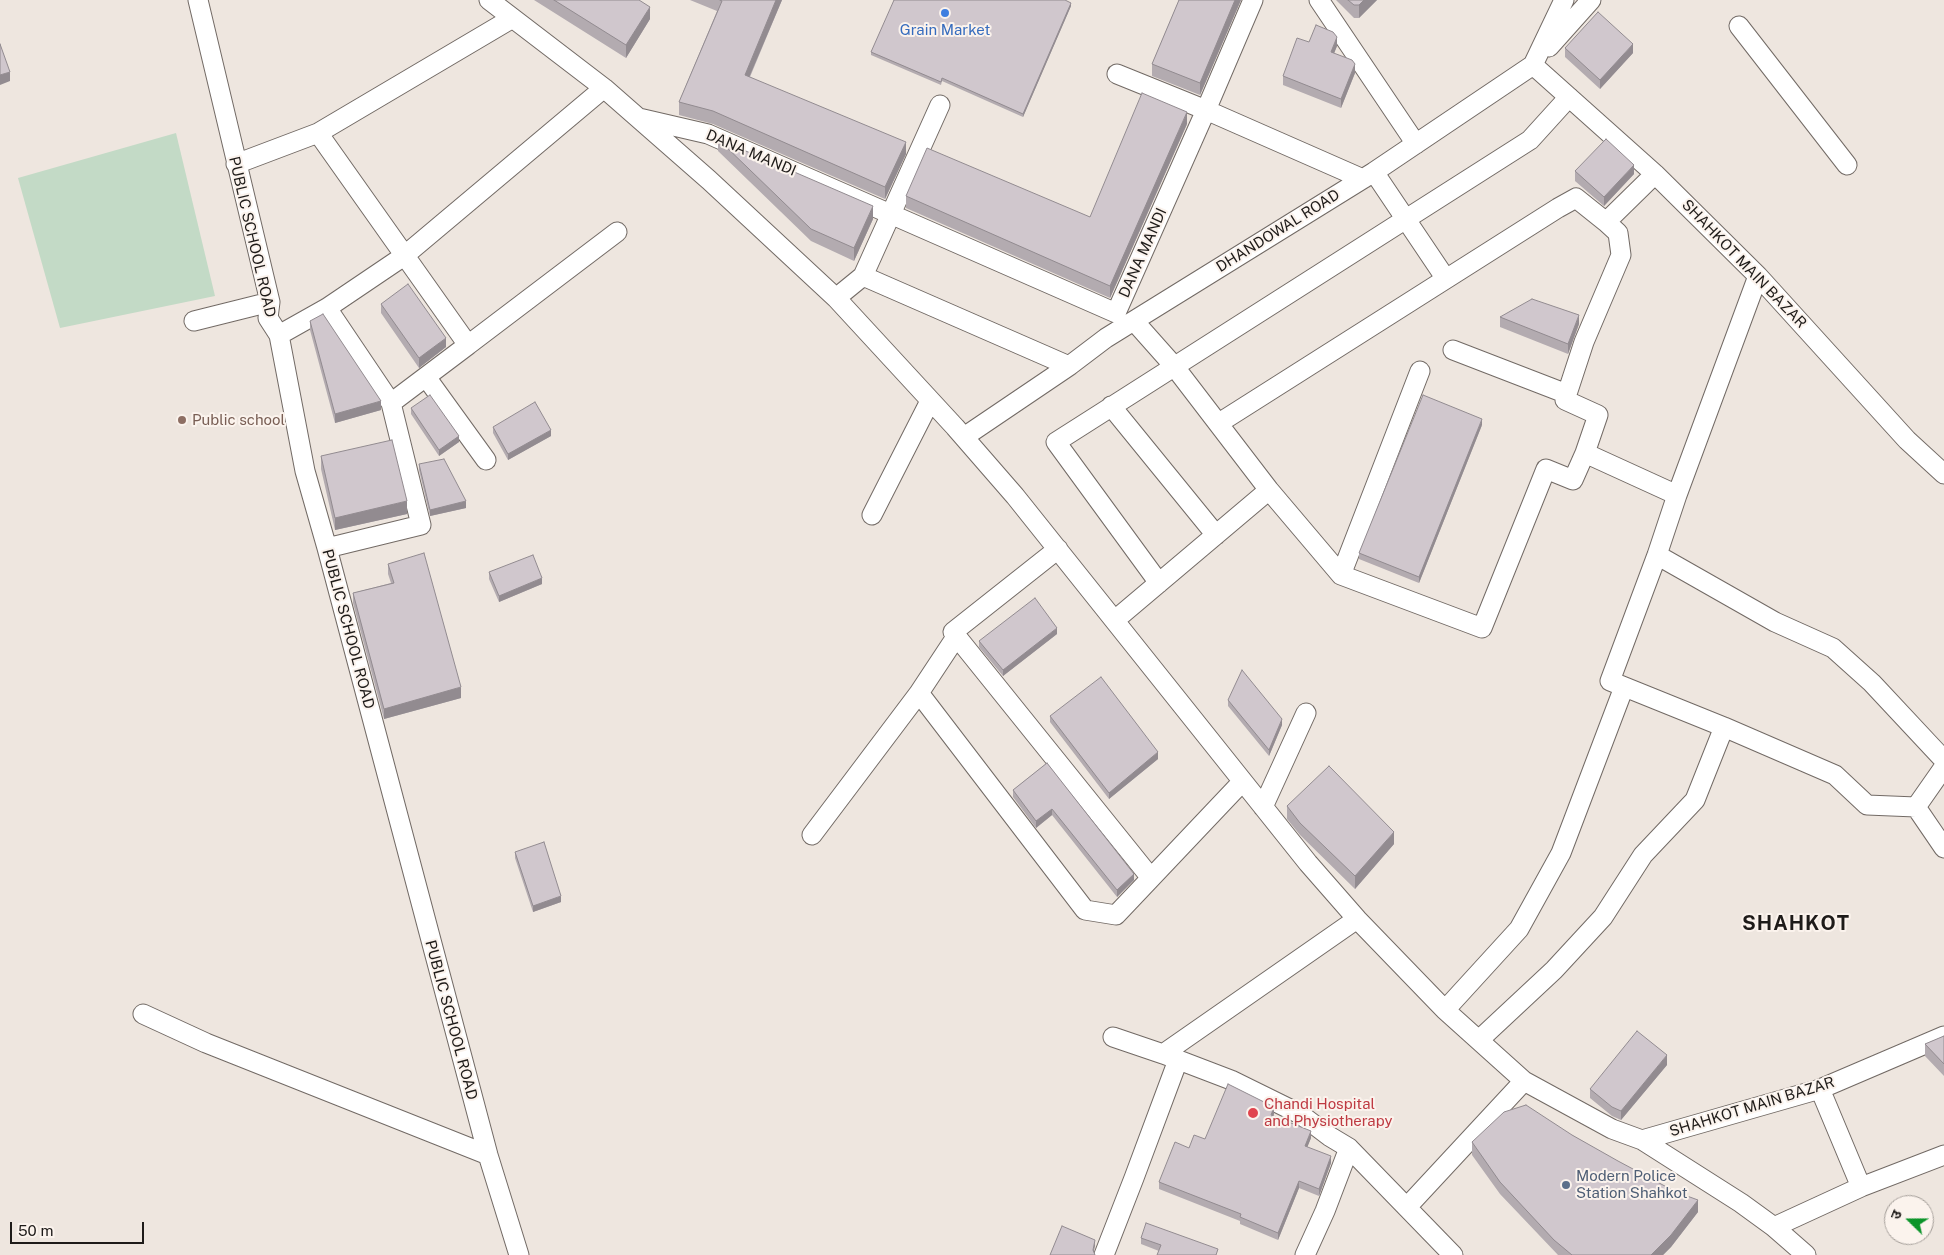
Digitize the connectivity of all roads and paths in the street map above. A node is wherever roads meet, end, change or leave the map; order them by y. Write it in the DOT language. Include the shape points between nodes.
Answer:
graph roads {
  1 [pos="198,0"];
  2 [pos="489,0"];
  3 [pos="1253,0"];
  4 [pos="1319,0"];
  5 [pos="1564,0"];
  6 [pos="1591,0"];
  7 [pos="511,19"];
  8 [pos="1739,26"];
  9 [pos="1533,65"];
  10 [pos="1117,74"];
  11 [pos="604,88"];
  12 [pos="1569,97"];
  13 [pos="940,105"];
  14 [pos="1206,110"];
  15 [pos="635,117"];
  16 [pos="318,133"];
  17 [pos="1416,144"];
  18 [pos="236,164"];
  19 [pos="1847,165"];
  20 [pos="1655,174"];
  21 [pos="1368,175"];
  22 [pos="891,214"];
  23 [pos="1406,219"];
  24 [pos="1606,222"];
  25 [pos="617,232"];
  26 [pos="404,256"];
  27 [pos="863,276"];
  28 [pos="1758,276"];
  29 [pos="1446,279"];
  30 [pos="836,298"];
  31 [pos="270,302"];
  32 [pos="327,308"];
  33 [pos="1116,313"];
  34 [pos="1134,320"];
  35 [pos="194,321"];
  36 [pos="279,335"];
  37 [pos="1106,338"];
  38 [pos="468,345"];
  39 [pos="1454,350"];
  40 [pos="1070,366"];
  41 [pos="1174,366"];
  42 [pos="1420,371"];
  43 [pos="426,377"];
  44 [pos="1567,394"];
  45 [pos="930,401"];
  46 [pos="391,403"];
  47 [pos="1111,406"];
  48 [pos="1219,423"];
  49 [pos="964,437"];
  50 [pos="1584,453"];
  51 [pos="486,460"];
  52 [pos="1944,474"];
  53 [pos="1269,490"];
  54 [pos="1677,495"];
  55 [pos="872,515"];
  56 [pos="1216,535"];
  57 [pos="327,548"];
  58 [pos="1058,549"];
  59 [pos="1657,555"];
  60 [pos="1340,575"];
  61 [pos="1159,583"];
  62 [pos="1116,620"];
  63 [pos="956,636"];
  64 [pos="1624,687"];
  65 [pos="918,693"];
  66 [pos="1306,713"];
  67 [pos="1724,727"];
  68 [pos="1944,760"];
  69 [pos="1944,767"];
  70 [pos="1242,782"];
  71 [pos="1263,807"];
  72 [pos="1916,807"];
  73 [pos="812,835"];
  74 [pos="1944,848"];
  75 [pos="1151,878"];
  76 [pos="1357,920"];
  77 [pos="1445,1010"];
  78 [pos="143,1014"];
  79 [pos="1944,1036"];
  80 [pos="1113,1037"];
  81 [pos="1479,1040"];
  82 [pos="1170,1057"];
  83 [pos="1524,1081"];
  84 [pos="1820,1089"];
  85 [pos="1642,1140"];
  86 [pos="1349,1148"];
  87 [pos="488,1155"];
  88 [pos="1944,1155"];
  89 [pos="1861,1187"];
  90 [pos="1408,1207"];
  91 [pos="1774,1227"];
  92 [pos="1444,1252"];
  93 [pos="519,1255"];
  94 [pos="1104,1255"];
  95 [pos="1305,1255"];
  96 [pos="1806,1255"];
  1 -- 18 [label="street, PUBLIC SCHOOL ROAD"];
  2 -- 7 [label="street"];
  3 -- 14 [label="street"];
  4 -- 17 [label="street"];
  5 -- 9 [label="street"];
  6 -- 9 [label="street, DHANDOWAL ROAD"];
  7 -- 11 [label="street"];
  7 -- 16 [label="street"];
  8 -- 19 [label="street"];
  9 -- 12 [label="street, SHAHKOT MAIN BAZAR"];
  9 -- 17 [label="street, DHANDOWAL ROAD"];
  10 -- 14 [label="street"];
  11 -- 15 [label="street"];
  11 -- 26 [label="street"];
  12 -- 20 [label="street, SHAHKOT MAIN BAZAR"];
  12 -- 23 [label="street" via="1530,140"];
  13 -- 22 [label="street"];
  14 -- 21 [label="street"];
  14 -- 33 [label="street, DANA MANDI"];
  15 -- 22 [label="street, DANA MANDI" via="708,134"];
  15 -- 30 [label="street" via="709,180"];
  16 -- 18 [label="street"];
  16 -- 26 [label="street"];
  17 -- 21 [label="street, DHANDOWAL ROAD"];
  18 -- 31 [label="street, PUBLIC SCHOOL ROAD"];
  20 -- 24 [label="street"];
  20 -- 28 [label="street, SHAHKOT MAIN BAZAR"];
  21 -- 23 [label="street"];
  21 -- 34 [label="street, DHANDOWAL ROAD"];
  22 -- 27 [label="street"];
  22 -- 33 [label="street, DANA MANDI"];
  23 -- 29 [label="street"];
  23 -- 41 [label="street"];
  24 -- 29 [label="street" via="1576,198"];
  24 -- 44 [label="street" via="1618,232 1621,255 1584,342"];
  25 -- 38 [label="street"];
  26 -- 32 [label="street"];
  26 -- 38 [label="street"];
  27 -- 30 [label="street"];
  27 -- 40 [label="street"];
  28 -- 52 [label="street, SHAHKOT MAIN BAZAR" via="1907,440"];
  28 -- 54 [label="street"];
  29 -- 48 [label="street"];
  30 -- 45 [label="street"];
  31 -- 35 [label="street"];
  31 -- 36 [label="street, PUBLIC SCHOOL ROAD" via="268,318"];
  32 -- 36 [label="street"];
  32 -- 46 [label="street"];
  33 -- 37 [label="street"];
  34 -- 37 [label="street, DHANDOWAL ROAD"];
  34 -- 41 [label="street"];
  36 -- 57 [label="street, PUBLIC SCHOOL ROAD" via="305,471"];
  37 -- 40 [label="street, DHANDOWAL ROAD"];
  38 -- 43 [label="street"];
  39 -- 44 [label="street"];
  40 -- 49 [label="street, DHANDOWAL ROAD"];
  41 -- 47 [label="street"];
  41 -- 48 [label="street"];
  42 -- 60 [label="street"];
  43 -- 46 [label="street"];
  43 -- 51 [label="street"];
  44 -- 50 [label="street" via="1565,400 1598,415"];
  45 -- 49 [label="street"];
  45 -- 55 [label="street"];
  46 -- 57 [label="street" via="421,525"];
  47 -- 56 [label="street"];
  47 -- 61 [label="street" via="1056,442"];
  48 -- 53 [label="street"];
  49 -- 58 [label="street"];
  50 -- 54 [label="street"];
  50 -- 60 [label="street" via="1573,480 1546,469 1482,628"];
  53 -- 56 [label="street"];
  53 -- 60 [label="street"];
  54 -- 59 [label="street"];
  56 -- 61 [label="street"];
  57 -- 87 [label="street, PUBLIC SCHOOL ROAD"];
  58 -- 62 [label="street"];
  58 -- 63 [label="street" via="953,632"];
  59 -- 64 [label="street" via="1610,680"];
  59 -- 68 [label="street" via="1775,622 1833,648 1872,683"];
  61 -- 62 [label="street"];
  62 -- 70 [label="street"];
  63 -- 65 [label="street"];
  63 -- 75 [label="street"];
  64 -- 67 [label="street"];
  64 -- 77 [label="street" via="1562,853 1519,929"];
  65 -- 73 [label="street"];
  65 -- 75 [label="street" via="1085,910 1116,915"];
  66 -- 71 [label="street"];
  67 -- 72 [label="street" via="1835,775 1867,804"];
  67 -- 81 [label="street" via="1695,800 1642,855 1604,917 1554,970"];
  69 -- 72 [label="street"];
  70 -- 71 [label="street"];
  70 -- 75 [label="street"];
  71 -- 76 [label="street"];
  72 -- 74 [label="street"];
  76 -- 77 [label="street"];
  76 -- 82 [label="street"];
  77 -- 81 [label="street"];
  78 -- 87 [label="street" via="206,1043"];
  79 -- 84 [label="street, SHAHKOT MAIN BAZAR"];
  80 -- 82 [label="street"];
  81 -- 83 [label="street"];
  82 -- 86 [label="street" via="1231,1080 1300,1114"];
  82 -- 94 [label="street" via="1134,1178"];
  83 -- 85 [label="street" via="1612,1129"];
  83 -- 90 [label="street"];
  84 -- 85 [label="street, SHAHKOT MAIN BAZAR"];
  84 -- 89 [label="street"];
  85 -- 91 [label="street"];
  86 -- 90 [label="street"];
  86 -- 95 [label="street"];
  87 -- 93 [label="street, PUBLIC SCHOOL ROAD"];
  88 -- 89 [label="street"];
  89 -- 91 [label="street"];
  90 -- 92 [label="street"];
  91 -- 96 [label="street"];
}
